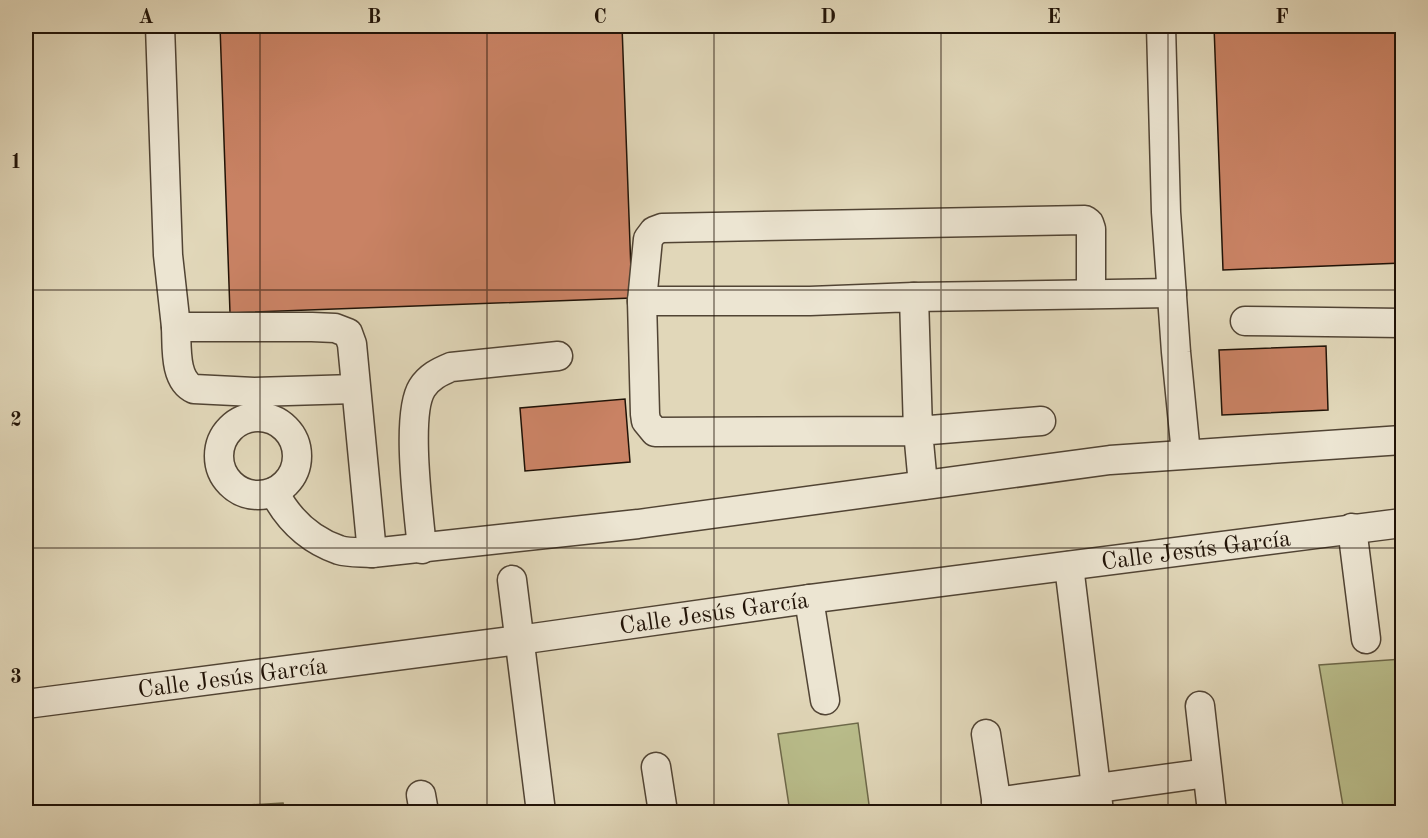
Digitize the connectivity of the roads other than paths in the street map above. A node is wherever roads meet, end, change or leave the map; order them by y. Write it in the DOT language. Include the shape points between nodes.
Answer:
graph roads {
  1 [pos="160,26"];
  2 [pos="1161,26"];
  3 [pos="1172,293"];
  4 [pos="1091,294"];
  5 [pos="914,297"];
  6 [pos="642,301"];
  7 [pos="1245,321"];
  8 [pos="1402,323"];
  9 [pos="176,327"];
  10 [pos="558,356"];
  11 [pos="356,389"];
  12 [pos="1041,421"];
  13 [pos="918,431"];
  14 [pos="1402,440"];
  15 [pos="1186,454"];
  16 [pos="923,485"];
  17 [pos="274,492"];
  18 [pos="1402,523"];
  19 [pos="1352,528"];
  20 [pos="422,549"];
  21 [pos="372,554"];
  22 [pos="1070,566"];
  23 [pos="512,580"];
  24 [pos="809,599"];
  25 [pos="1366,639"];
  26 [pos="519,640"];
  27 [pos="825,700"];
  28 [pos="26,704"];
  29 [pos="1200,706"];
  30 [pos="986,734"];
  31 [pos="656,767"];
  32 [pos="1207,773"];
  33 [pos="1097,800"];
  34 [pos="997,807"];
  35 [pos="541,813"];
  36 [pos="663,813"];
  37 [pos="1212,813"];
  1 -- 9 [label="street" via="168,255"];
  2 -- 3 [label="street"];
  3 -- 4 [label="street"];
  3 -- 15 [label="street"];
  4 -- 5 [label="street"];
  4 -- 6 [label="street" via="1091,229 1085,220 1073,220 662,228 648,239"];
  5 -- 6 [label="street"];
  5 -- 13 [label="street"];
  6 -- 13 [label="street" via="646,421 655,432"];
  7 -- 8 [label="street"];
  9 -- 11 [label="street" via="343,330 352,344"];
  9 -- 11 [label="street" via="180,372 194,389 254,393"];
  10 -- 20 [label="street" via="451,367 435,373 421,388 415,407 413,442"];
  11 -- 21 [label="street"];
  12 -- 13 [label="street"];
  13 -- 16 [label="street"];
  14 -- 15 [label="street"];
  15 -- 16 [label="street"];
  16 -- 20 [label="street"];
  17 -- 21 [label="street" via="283,510 319,541 341,550"];
  18 -- 19 [label="street, Calle Jesús García"];
  19 -- 22 [label="street, Calle Jesús García"];
  19 -- 25 [label="street"];
  20 -- 21 [label="street"];
  22 -- 24 [label="street, Calle Jesús García"];
  22 -- 33 [label="street"];
  23 -- 26 [label="street"];
  24 -- 26 [label="street, Calle Jesús García"];
  24 -- 27 [label="street"];
  26 -- 28 [label="street, Calle Jesús García"];
  26 -- 35 [label="street"];
  29 -- 32 [label="street"];
  30 -- 34 [label="street"];
  31 -- 36 [label="street"];
  32 -- 33 [label="street"];
  32 -- 37 [label="street"];
  33 -- 34 [label="street"];
}
